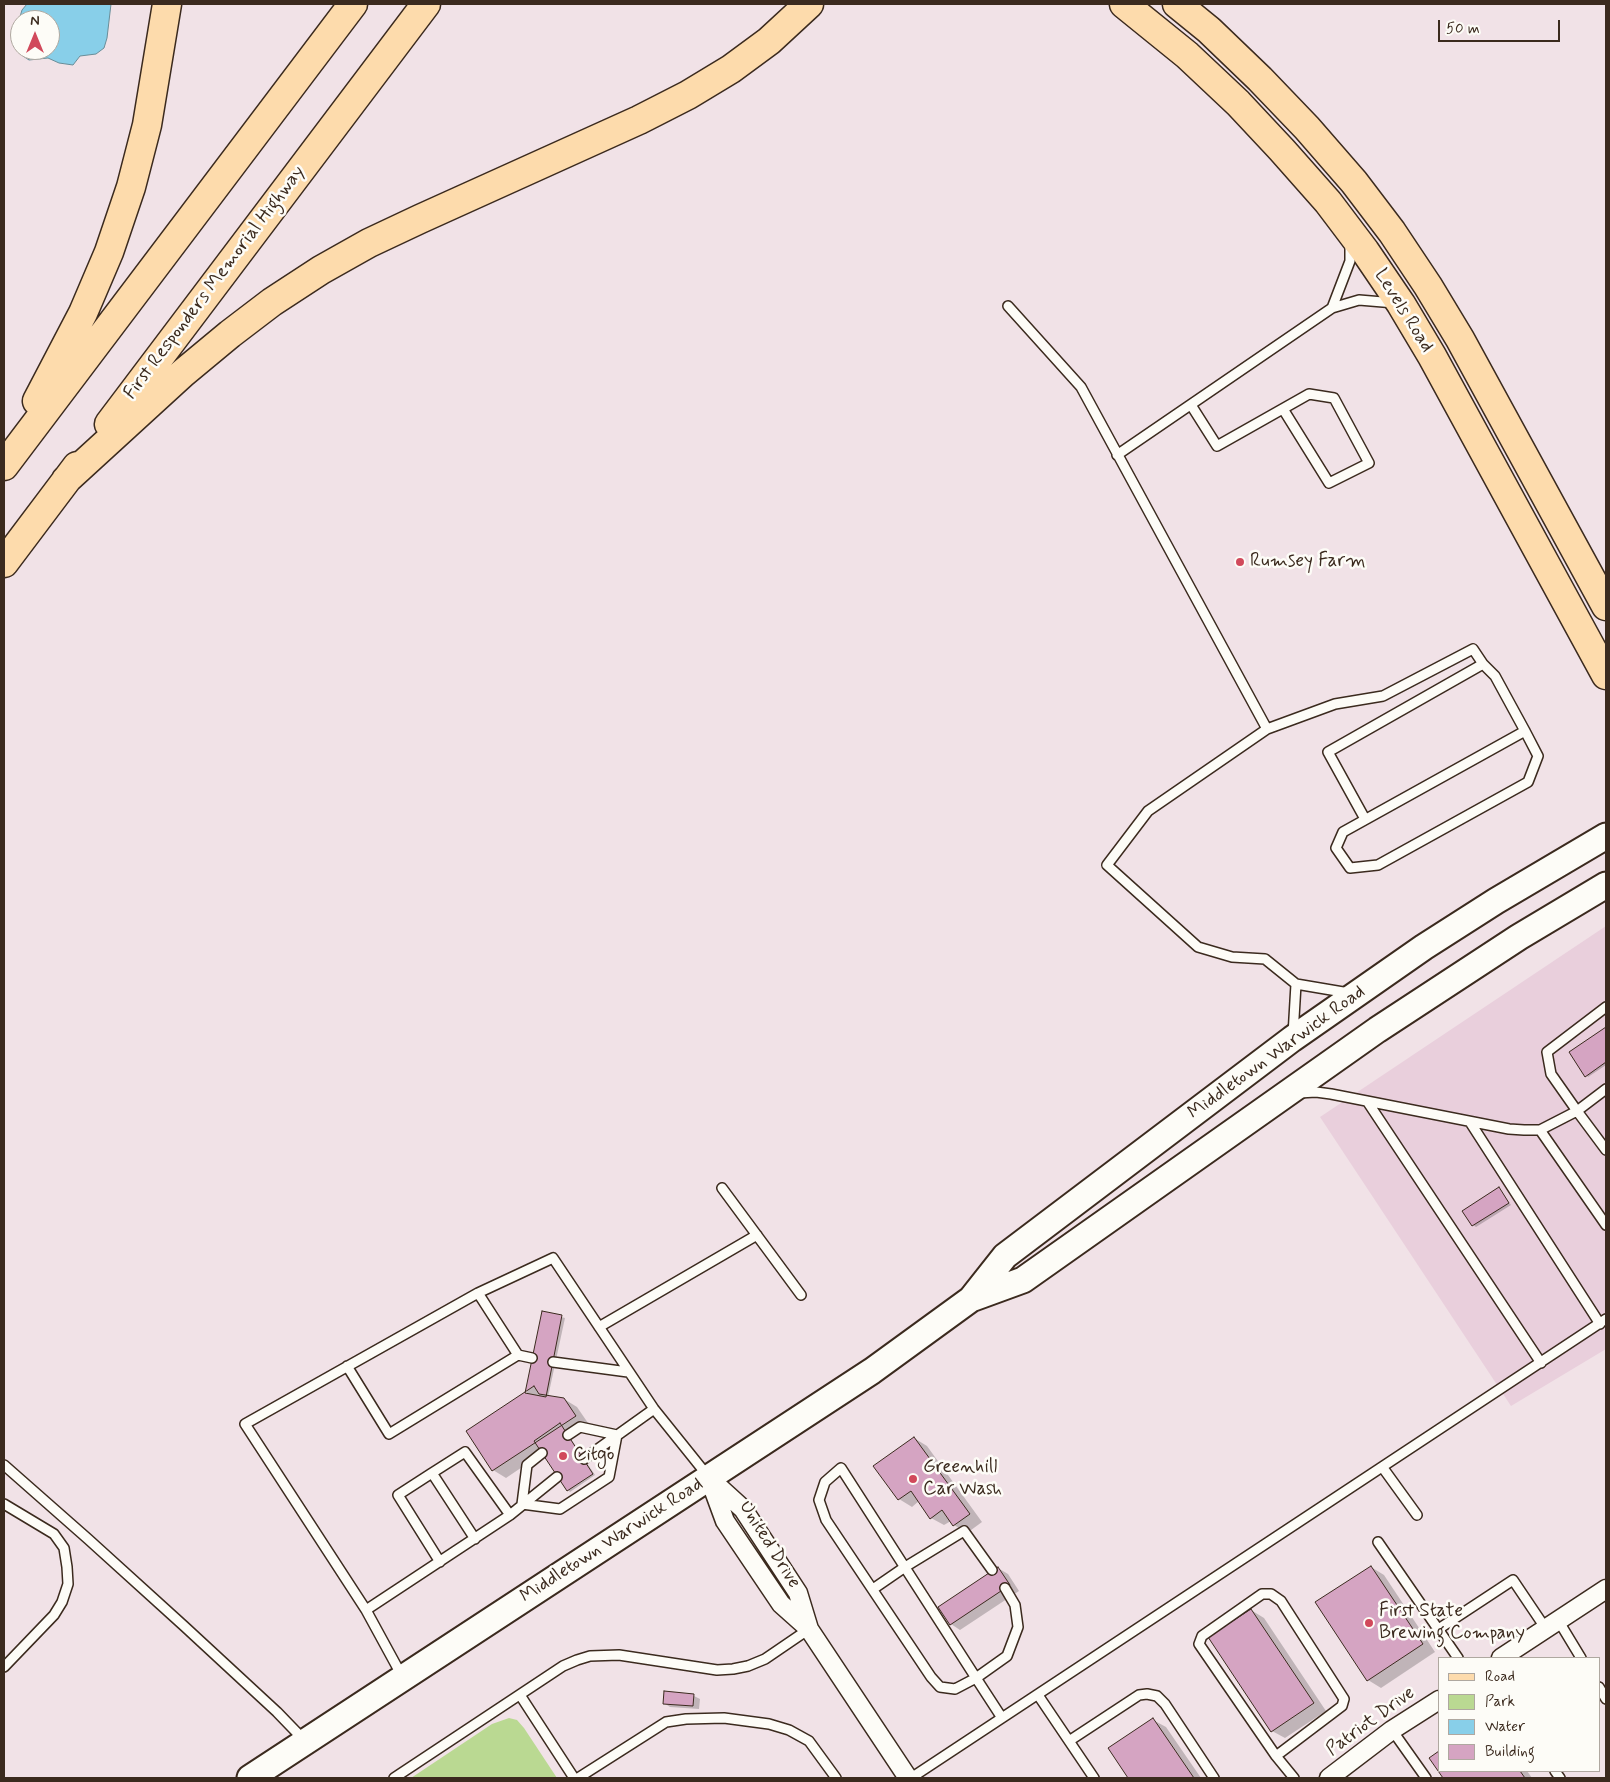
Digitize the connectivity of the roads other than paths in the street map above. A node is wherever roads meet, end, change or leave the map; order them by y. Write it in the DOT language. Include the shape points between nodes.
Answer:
graph roads {
  1 [pos="167,4"];
  2 [pos="353,4"];
  3 [pos="426,4"];
  4 [pos="809,4"];
  5 [pos="1124,4"];
  6 [pos="1177,4"];
  7 [pos="1350,232"];
  8 [pos="1401,304"];
  9 [pos="1008,306"];
  10 [pos="1332,308"];
  11 [pos="1191,405"];
  12 [pos="1283,409"];
  13 [pos="1117,455"];
  14 [pos="4,462"];
  15 [pos="4,466"];
  16 [pos="66,480"];
  17 [pos="4,563"];
  18 [pos="1606,606"];
  19 [pos="1483,664"];
  20 [pos="1606,675"];
  21 [pos="1267,729"];
  22 [pos="1525,731"];
  23 [pos="1364,820"];
  24 [pos="1606,836"];
  25 [pos="1606,885"];
  26 [pos="1296,984"];
  27 [pos="1356,995"];
  28 [pos="1606,1007"];
  29 [pos="1292,1039"];
  30 [pos="1606,1090"];
  31 [pos="1282,1097"];
  32 [pos="1367,1101"];
  33 [pos="1576,1111"];
  34 [pos="1470,1122"];
  35 [pos="1540,1130"];
  36 [pos="1606,1150"];
  37 [pos="722,1188"];
  38 [pos="1606,1225"];
  39 [pos="757,1236"];
  40 [pos="478,1293"];
  41 [pos="801,1295"];
  42 [pos="971,1299"];
  43 [pos="1603,1321"];
  44 [pos="599,1328"];
  45 [pos="518,1355"];
  46 [pos="532,1358"];
  47 [pos="553,1362"];
  48 [pos="1541,1363"];
  49 [pos="347,1366"];
  50 [pos="628,1372"];
  51 [pos="654,1408"];
  52 [pos="568,1435"];
  53 [pos="617,1435"];
  54 [pos="542,1453"];
  55 [pos="584,1459"];
  56 [pos="4,1465"];
  57 [pos="1383,1468"];
  58 [pos="4,1473"];
  59 [pos="432,1473"];
  60 [pos="14,1474"];
  61 [pos="557,1476"];
  62 [pos="709,1478"];
  63 [pos="4,1504"];
  64 [pos="522,1504"];
  65 [pos="510,1515"];
  66 [pos="1417,1516"];
  67 [pos="475,1539"];
  68 [pos="1378,1542"];
  69 [pos="440,1562"];
  70 [pos="905,1567"];
  71 [pos="992,1570"];
  72 [pos="1005,1588"];
  73 [pos="872,1589"];
  74 [pos="1606,1589"];
  75 [pos="366,1610"];
  76 [pos="1552,1625"];
  77 [pos="810,1629"];
  78 [pos="1437,1630"];
  79 [pos="1457,1657"];
  80 [pos="1502,1657"];
  81 [pos="1580,1657"];
  82 [pos="4,1667"];
  83 [pos="403,1678"];
  84 [pos="976,1678"];
  85 [pos="520,1695"];
  86 [pos="1038,1695"];
  87 [pos="1438,1701"];
  88 [pos="1002,1718"];
  89 [pos="1392,1730"];
  90 [pos="1069,1741"];
  91 [pos="305,1742"];
  92 [pos="1276,1756"];
  93 [pos="1340,1775"];
  94 [pos="250,1778"];
  95 [pos="394,1778"];
  96 [pos="576,1778"];
  97 [pos="836,1778"];
  98 [pos="910,1778"];
  99 [pos="1094,1778"];
  100 [pos="1214,1778"];
  101 [pos="1294,1778"];
  102 [pos="1426,1778"];
  1 -- 14 [label="main road" via="147,125 109,252 83,313"];
  2 -- 15 [label="main road"];
  3 -- 16 [label="main road, First Responders Memorial Highway"];
  4 -- 16 [label="main road" via="762,46 688,95 369,243 321,270 230,334"];
  5 -- 7 [label="main road, Levels Road" via="1187,55 1238,103 1328,202"];
  6 -- 18 [label="main road, Levels Road" via="1209,30 1307,128 1392,232 1460,339"];
  7 -- 8 [label="main road, Levels Road"];
  7 -- 10 [label="lane" via="1350,261"];
  8 -- 10 [label="lane" via="1360,300"];
  8 -- 20 [label="main road, Levels Road"];
  9 -- 13 [label="lane" via="1081,387"];
  10 -- 11 [label="lane"];
  11 -- 12 [label="lane" via="1217,446"];
  11 -- 13 [label="lane"];
  12 -- 12 [label="lane" via="1310,394 1334,398 1369,463 1330,483"];
  13 -- 21 [label="lane"];
  16 -- 17 [label="main road, First Responders Memorial Highway"];
  19 -- 21 [label="lane" via="1473,649 1383,696 1335,704"];
  19 -- 22 [label="lane" via="1495,676"];
  19 -- 23 [label="lane" via="1328,752"];
  21 -- 26 [label="lane" via="1148,811 1107,865 1198,947 1232,957 1265,958"];
  22 -- 23 [label="lane"];
  22 -- 23 [label="lane" via="1538,756 1528,782 1378,865 1350,868 1336,848 1343,832"];
  24 -- 27 [label="street, Middletown Warwick Road" via="1496,901"];
  25 -- 31 [label="street, Middletown Warwick Road" via="1439,988"];
  26 -- 27 [label="lane"];
  26 -- 29 [label="lane"];
  27 -- 29 [label="street, Middletown Warwick Road"];
  28 -- 33 [label="lane" via="1547,1052 1551,1074"];
  29 -- 42 [label="street, Middletown Warwick Road" via="1005,1256"];
  30 -- 33 [label="lane"];
  31 -- 32 [label="lane" via="1316,1092"];
  31 -- 42 [label="street, Middletown Warwick Road" via="1023,1280"];
  32 -- 34 [label="lane"];
  32 -- 48 [label="lane"];
  33 -- 35 [label="lane"];
  33 -- 36 [label="lane"];
  34 -- 35 [label="lane" via="1509,1129"];
  34 -- 43 [label="lane"];
  35 -- 38 [label="lane"];
  37 -- 39 [label="lane"];
  39 -- 41 [label="lane"];
  39 -- 44 [label="lane"];
  40 -- 44 [label="lane" via="553,1258"];
  40 -- 45 [label="lane"];
  40 -- 49 [label="lane"];
  42 -- 62 [label="street, Middletown Warwick Road" via="872,1371"];
  43 -- 48 [label="lane"];
  44 -- 50 [label="lane"];
  45 -- 46 [label="lane"];
  45 -- 49 [label="lane" via="389,1434"];
  47 -- 50 [label="lane"];
  48 -- 57 [label="lane"];
  49 -- 75 [label="lane" via="245,1424"];
  50 -- 51 [label="lane"];
  51 -- 53 [label="lane"];
  51 -- 62 [label="lane"];
  52 -- 53 [label="lane" via="580,1427"];
  53 -- 55 [label="lane"];
  53 -- 64 [label="lane" via="609,1476 560,1510"];
  54 -- 64 [label="lane" via="526,1465"];
  56 -- 60 [label="lane"];
  57 -- 66 [label="lane"];
  57 -- 86 [label="lane"];
  58 -- 60 [label="lane"];
  59 -- 65 [label="lane" via="465,1452"];
  59 -- 67 [label="lane"];
  59 -- 69 [label="lane" via="398,1494"];
  60 -- 91 [label="lane" via="184,1626"];
  61 -- 64 [label="lane"];
  62 -- 77 [label="street, United Drive" via="725,1521 780,1604"];
  62 -- 83 [label="street, Middletown Warwick Road"];
  63 -- 82 [label="lane" via="54,1534 64,1548 68,1567 68,1584 54,1615"];
  64 -- 65 [label="lane"];
  65 -- 67 [label="lane"];
  67 -- 69 [label="lane"];
  68 -- 78 [label="lane"];
  69 -- 75 [label="lane"];
  70 -- 71 [label="lane" via="964,1531"];
  70 -- 73 [label="lane"];
  70 -- 73 [label="lane" via="841,1468 825,1482 819,1500 826,1520"];
  70 -- 84 [label="lane"];
  72 -- 84 [label="lane" via="1015,1605 1018,1627 1007,1656"];
  73 -- 84 [label="lane" via="940,1687 955,1689"];
  74 -- 76 [label="street"];
  75 -- 83 [label="lane"];
  76 -- 78 [label="lane" via="1513,1580"];
  76 -- 80 [label="street"];
  76 -- 81 [label="lane"];
  77 -- 85 [label="lane" via="765,1659 733,1670 618,1655 590,1656 563,1666"];
  77 -- 98 [label="street, United Drive"];
  78 -- 79 [label="lane"];
  83 -- 91 [label="street, Middletown Warwick Road"];
  84 -- 88 [label="lane"];
  85 -- 95 [label="lane"];
  85 -- 96 [label="lane"];
  86 -- 88 [label="lane"];
  86 -- 90 [label="lane"];
  87 -- 89 [label="street, Patriot Drive"];
  88 -- 98 [label="lane"];
  89 -- 93 [label="street, Patriot Drive"];
  89 -- 102 [label="lane"];
  90 -- 99 [label="lane"];
  90 -- 100 [label="lane" via="1138,1695 1157,1696"];
  91 -- 94 [label="street, Middletown Warwick Road"];
  92 -- 92 [label="lane" via="1342,1706 1344,1699 1280,1601 1271,1594 1262,1594 1202,1636 1199,1644"];
  92 -- 101 [label="lane"];
  96 -- 97 [label="lane" via="666,1722 724,1718 789,1730 809,1741"];
}
